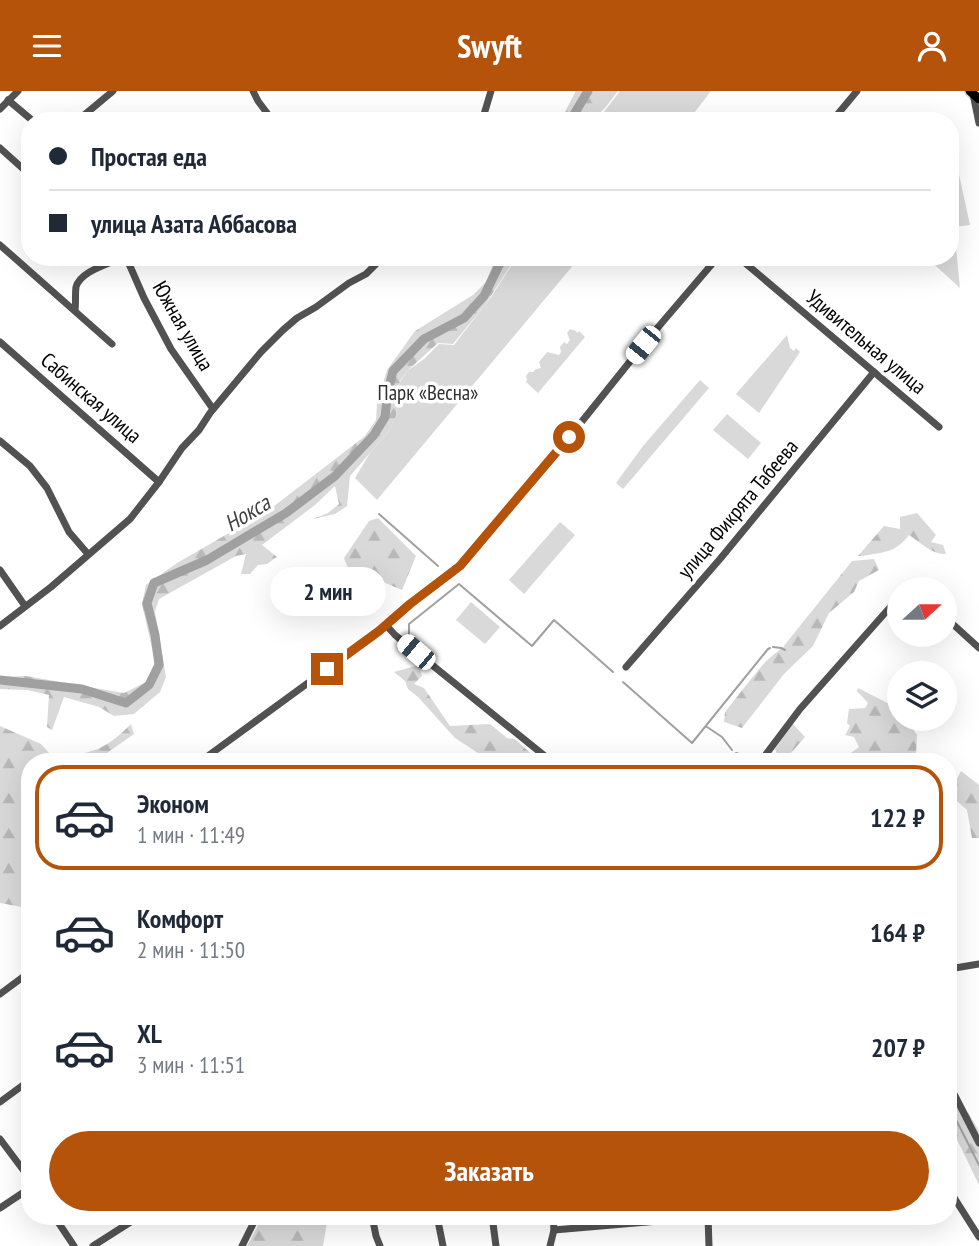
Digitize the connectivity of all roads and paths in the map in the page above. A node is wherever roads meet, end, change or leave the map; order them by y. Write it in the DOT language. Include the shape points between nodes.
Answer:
graph roads {
  1 [pos="18,91"];
  2 [pos="113,91"];
  3 [pos="253,91"];
  4 [pos="491,91"];
  5 [pos="857,91"];
  6 [pos="974,95"];
  7 [pos="8,100"];
  8 [pos="0,109"];
  9 [pos="22,112"];
  10 [pos="88,112"];
  11 [pos="266,112"];
  12 [pos="485,112"];
  13 [pos="840,112"];
  14 [pos="979,123"];
  15 [pos="0,148"];
  16 [pos="21,167"];
  17 [pos="0,245"];
  18 [pos="21,263"];
  19 [pos="24,266"];
  20 [pos="104,266"];
  21 [pos="128,266"];
  22 [pos="374,266"];
  23 [pos="710,266"];
  24 [pos="749,266"];
  25 [pos="75,310"];
  26 [pos="0,342"];
  27 [pos="112,344"];
  28 [pos="874,372"];
  29 [pos="213,409"];
  30 [pos="939,427"];
  31 [pos="0,441"];
  32 [pos="159,482"];
  33 [pos="88,554"];
  34 [pos="0,570"];
  35 [pos="26,606"];
  36 [pos="887,611"];
  37 [pos="386,625"];
  38 [pos="0,626"];
  39 [pos="957,628"];
  40 [pos="979,648"];
  41 [pos="626,667"];
  42 [pos="212,753"];
  43 [pos="541,753"];
  44 [pos="767,753"];
  45 [pos="979,964"];
  46 [pos="957,968"];
  47 [pos="21,978"];
  48 [pos="0,994"];
  49 [pos="21,1087"];
  50 [pos="957,1100"];
  51 [pos="0,1102"];
  52 [pos="0,1139"];
  53 [pos="979,1143"];
  54 [pos="21,1167"];
  55 [pos="21,1194"];
  56 [pos="957,1202"];
  57 [pos="0,1208"];
  58 [pos="60,1225"];
  59 [pos="126,1225"];
  60 [pos="252,1225"];
  61 [pos="374,1225"];
  62 [pos="439,1225"];
  63 [pos="493,1225"];
  64 [pos="554,1225"];
  65 [pos="613,1225"];
  66 [pos="708,1225"];
  67 [pos="554,1230"];
  68 [pos="979,1237"];
  69 [pos="74,1246"];
  70 [pos="93,1246"];
  71 [pos="242,1246"];
  72 [pos="380,1246"];
  73 [pos="443,1246"];
  74 [pos="496,1246"];
  75 [pos="550,1246"];
  76 [pos="709,1246"];
  1 -- 7 [label="street"];
  2 -- 10 [label="street"];
  3 -- 11 [label="street"];
  4 -- 12 [label="street"];
  5 -- 13 [label="street"];
  6 -- 14 [label="street"];
  7 -- 8 [label="street"];
  7 -- 9 [label="street"];
  15 -- 16 [label="street"];
  17 -- 18 [label="street"];
  19 -- 25 [label="street"];
  20 -- 25 [label="street" via="76,286"];
  21 -- 29 [label="street, Южная улица" via="171,349"];
  22 -- 29 [label="street" via="290,324"];
  23 -- 37 [label="street" via="466,560"];
  24 -- 28 [label="street, Удивительная улица"];
  25 -- 27 [label="street"];
  26 -- 32 [label="street, Сабинская улица"];
  28 -- 30 [label="street, Удивительная улица"];
  28 -- 41 [label="street, улица Фикрята Табеева"];
  29 -- 32 [label="street"];
  31 -- 33 [label="street" via="30,466 69,532"];
  32 -- 33 [label="street" via="130,519"];
  33 -- 35 [label="street"];
  34 -- 35 [label="street"];
  35 -- 38 [label="street"];
  36 -- 44 [label="street"];
  37 -- 42 [label="street"];
  37 -- 43 [label="street"];
  39 -- 40 [label="street"];
  45 -- 46 [label="street"];
  47 -- 48 [label="street"];
  49 -- 51 [label="street"];
  50 -- 53 [label="street"];
  52 -- 54 [label="street"];
  55 -- 57 [label="street"];
  56 -- 68 [label="street"];
  58 -- 69 [label="street"];
  59 -- 70 [label="street"];
  60 -- 71 [label="street"];
  61 -- 72 [label="street"];
  62 -- 73 [label="street"];
  63 -- 74 [label="street"];
  64 -- 67 [label="street"];
  65 -- 67 [label="street"];
  66 -- 76 [label="street"];
  67 -- 75 [label="street"];
}
